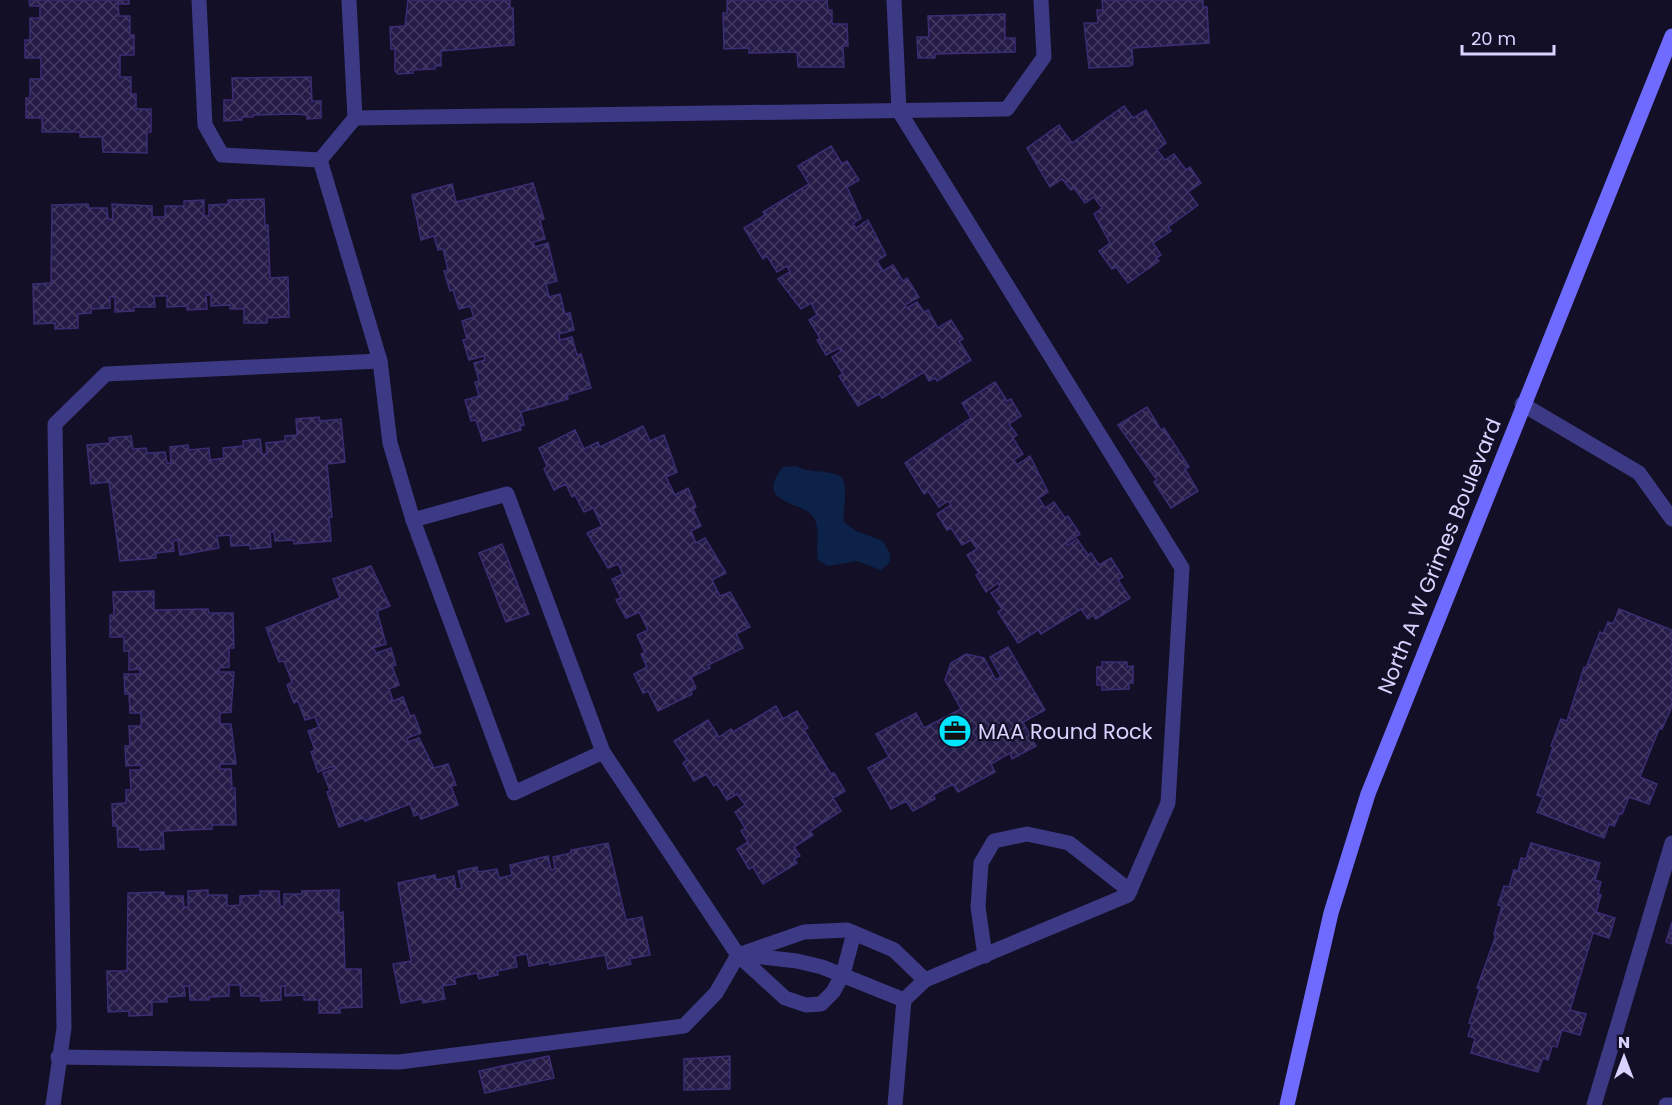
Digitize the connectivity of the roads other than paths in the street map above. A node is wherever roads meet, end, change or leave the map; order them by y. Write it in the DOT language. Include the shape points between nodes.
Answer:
graph roads {
  1 [pos="200,0"];
  2 [pos="349,0"];
  3 [pos="894,0"];
  4 [pos="1041,0"];
  5 [pos="1672,36"];
  6 [pos="899,111"];
  7 [pos="355,118"];
  8 [pos="320,160"];
  9 [pos="380,361"];
  10 [pos="1522,404"];
  11 [pos="1672,519"];
  12 [pos="413,520"];
  13 [pos="603,752"];
  14 [pos="1672,843"];
  15 [pos="1130,891"];
  16 [pos="854,933"];
  17 [pos="738,955"];
  18 [pos="985,956"];
  19 [pos="843,974"];
  20 [pos="925,980"];
  21 [pos="904,1000"];
  22 [pos="58,1057"];
  23 [pos="53,1105"];
  24 [pos="895,1105"];
  25 [pos="1287,1105"];
  26 [pos="1594,1105"];
  27 [pos="1666,1105"];
  28 [pos="1672,1105"];
  1 -- 8 [label="lane" via="205,125 222,155"];
  2 -- 7 [label="lane"];
  3 -- 6 [label="lane"];
  4 -- 6 [label="lane" via="1044,57 1007,109"];
  5 -- 10 [label="main road, North A W Grimes Boulevard"];
  6 -- 7 [label="lane"];
  6 -- 15 [label="lane" via="1182,568 1168,803"];
  7 -- 8 [label="lane"];
  8 -- 9 [label="lane"];
  9 -- 12 [label="lane" via="390,443"];
  9 -- 22 [label="lane" via="106,374 55,424 64,1028"];
  10 -- 11 [label="lane" via="1640,473"];
  10 -- 25 [label="main road, North A W Grimes Boulevard" via="1368,794 1331,913"];
  12 -- 13 [label="lane" via="507,494"];
  12 -- 13 [label="lane" via="514,793"];
  13 -- 17 [label="lane"];
  14 -- 26 [label="lane"];
  15 -- 18 [label="lane"];
  15 -- 18 [label="lane" via="1069,843 1027,834 994,841 981,863 978,907"];
  16 -- 17 [label="lane" via="804,932"];
  16 -- 19 [label="lane"];
  16 -- 20 [label="lane" via="894,950"];
  17 -- 19 [label="lane" via="797,961"];
  17 -- 19 [label="lane" via="785,998 806,1005 821,1004"];
  17 -- 22 [label="lane" via="716,993 684,1026 399,1062"];
  18 -- 20 [label="lane"];
  19 -- 21 [label="lane"];
  20 -- 21 [label="lane"];
  21 -- 24 [label="lane"];
  22 -- 23 [label="lane"];
  27 -- 28 [label="lane"];
}
